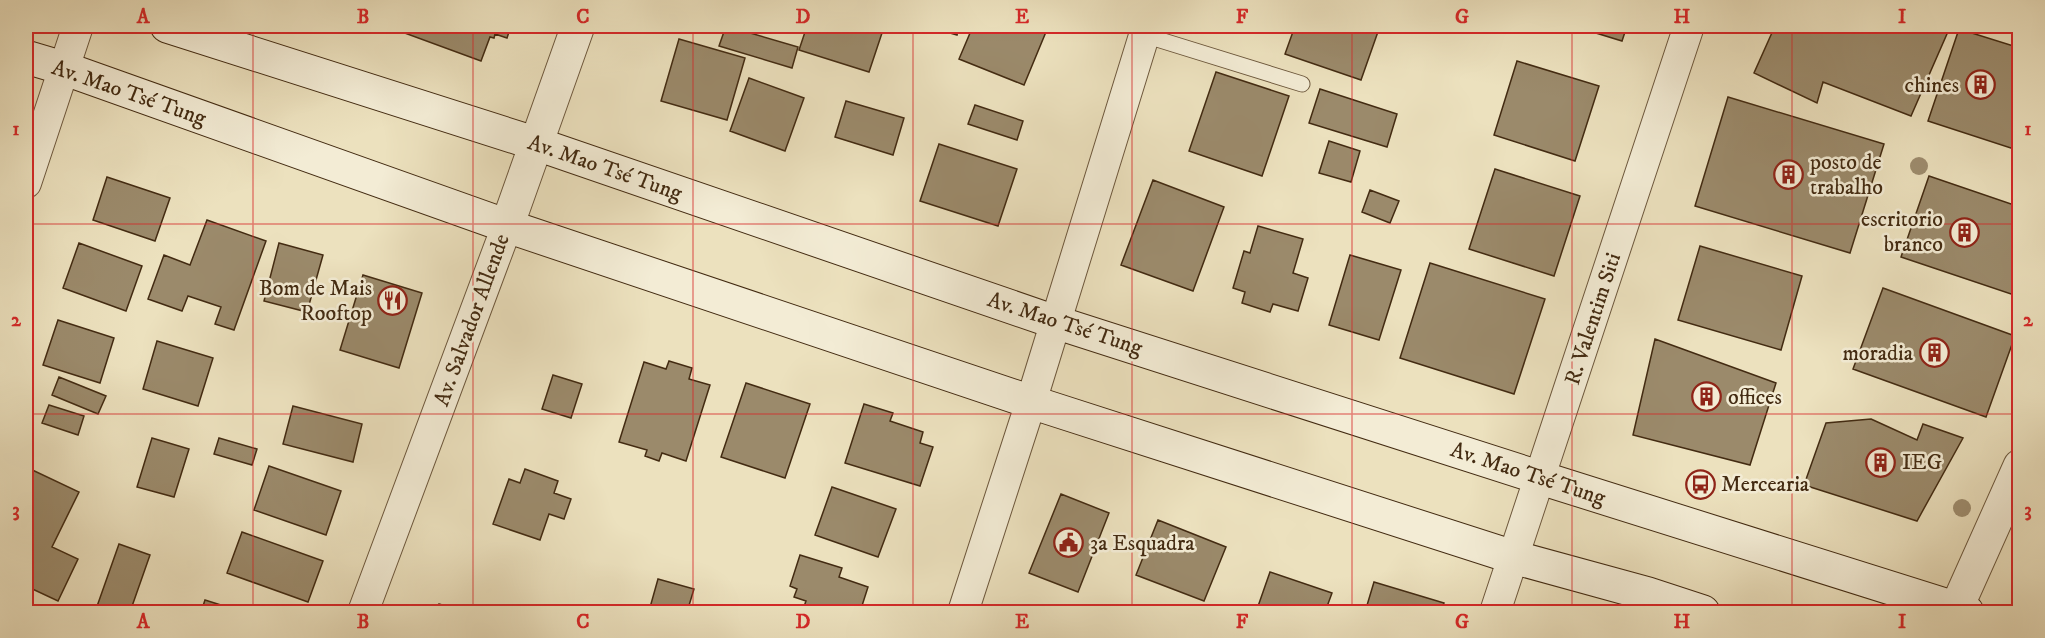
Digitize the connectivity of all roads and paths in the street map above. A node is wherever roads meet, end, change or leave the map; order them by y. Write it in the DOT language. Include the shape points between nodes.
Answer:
graph roads {
  1 [pos="78,26"];
  2 [pos="168,26"];
  3 [pos="578,26"];
  4 [pos="1689,26"];
  5 [pos="1145,30"];
  6 [pos="26,57"];
  7 [pos="63,69"];
  8 [pos="1302,84"];
  9 [pos="537,144"];
  10 [pos="26,183"];
  11 [pos="507,226"];
  12 [pos="1055,322"];
  13 [pos="1031,402"];
  14 [pos="2019,466"];
  15 [pos="1541,478"];
  16 [pos="1513,557"];
  17 [pos="1958,611"];
  18 [pos="363,612"];
  19 [pos="963,612"];
  20 [pos="1495,612"];
  21 [pos="1703,612"];
  1 -- 7 [label="street"];
  2 -- 9 [label="main road, Av. Mao Tsé Tung"];
  3 -- 9 [label="main road, Av. Salvador Allende"];
  4 -- 15 [label="street, R. Valentim Siti"];
  5 -- 8 [label="lane"];
  5 -- 12 [label="street"];
  6 -- 7 [label="main road, Av. Mao Tsé Tung"];
  7 -- 10 [label="street"];
  7 -- 11 [label="main road, Av. Mao Tsé Tung"];
  9 -- 11 [label="main road, Av. Salvador Allende"];
  9 -- 12 [label="main road, Av. Mao Tsé Tung"];
  11 -- 13 [label="main road, Av. Mao Tsé Tung"];
  11 -- 18 [label="street, Av. Salvador Allende"];
  12 -- 13 [label="street"];
  12 -- 15 [label="main road, Av. Mao Tsé Tung"];
  13 -- 16 [label="main road, Av. Mao Tsé Tung"];
  13 -- 19 [label="street"];
  14 -- 17 [label="main road"];
  15 -- 16 [label="street, R. Valentim Siti"];
  15 -- 17 [label="main road, Av. Mao Tsé Tung"];
  16 -- 20 [label="street, R. Valentim Siti"];
  16 -- 21 [label="main road, Av. Mao Tsé Tung"];
}
